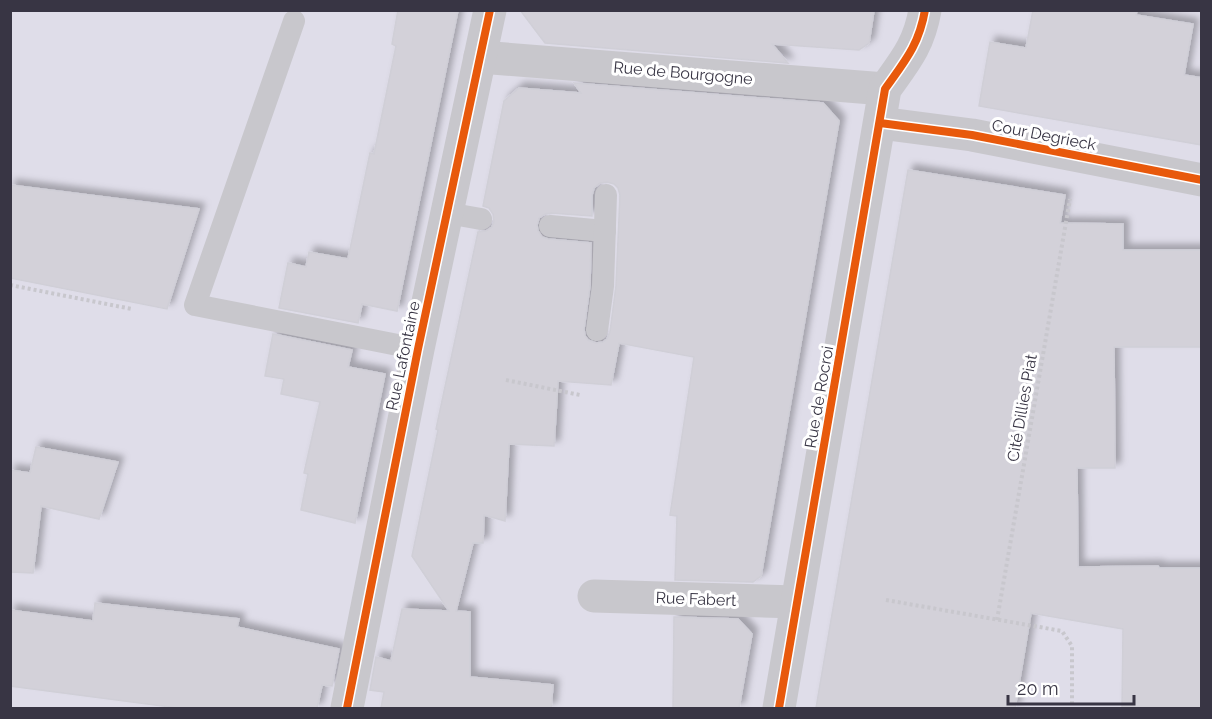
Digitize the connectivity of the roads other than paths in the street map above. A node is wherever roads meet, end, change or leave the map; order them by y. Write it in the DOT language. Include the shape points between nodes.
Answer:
graph roads {
  1 [pos="490,10"];
  2 [pos="925,10"];
  3 [pos="294,21"];
  4 [pos="480,57"];
  5 [pos="885,89"];
  6 [pos="880,123"];
  7 [pos="1202,180"];
  8 [pos="606,195"];
  9 [pos="447,213"];
  10 [pos="481,219"];
  11 [pos="550,226"];
  12 [pos="605,231"];
  13 [pos="597,330"];
  14 [pos="418,349"];
  15 [pos="594,596"];
  16 [pos="797,602"];
  17 [pos="347,708"];
  18 [pos="779,708"];
  1 -- 4 [label="street, Rue Lafontaine"];
  2 -- 5 [label="street" via="918,40"];
  3 -- 14 [label="lane" via="195,305"];
  4 -- 5 [label="street, Rue de Bourgogne"];
  4 -- 9 [label="street, Rue Lafontaine"];
  5 -- 6 [label="street, Rue de Rocroi"];
  6 -- 7 [label="street, Cour Degrieck" via="972,135"];
  6 -- 16 [label="street, Rue de Rocroi"];
  8 -- 12 [label="lane"];
  9 -- 10 [label="lane"];
  9 -- 14 [label="street, Rue Lafontaine"];
  11 -- 12 [label="lane"];
  12 -- 13 [label="lane"];
  14 -- 17 [label="street, Rue Lafontaine"];
  15 -- 16 [label="street, Rue Fabert"];
  16 -- 18 [label="street, Rue de Rocroi"];
}
